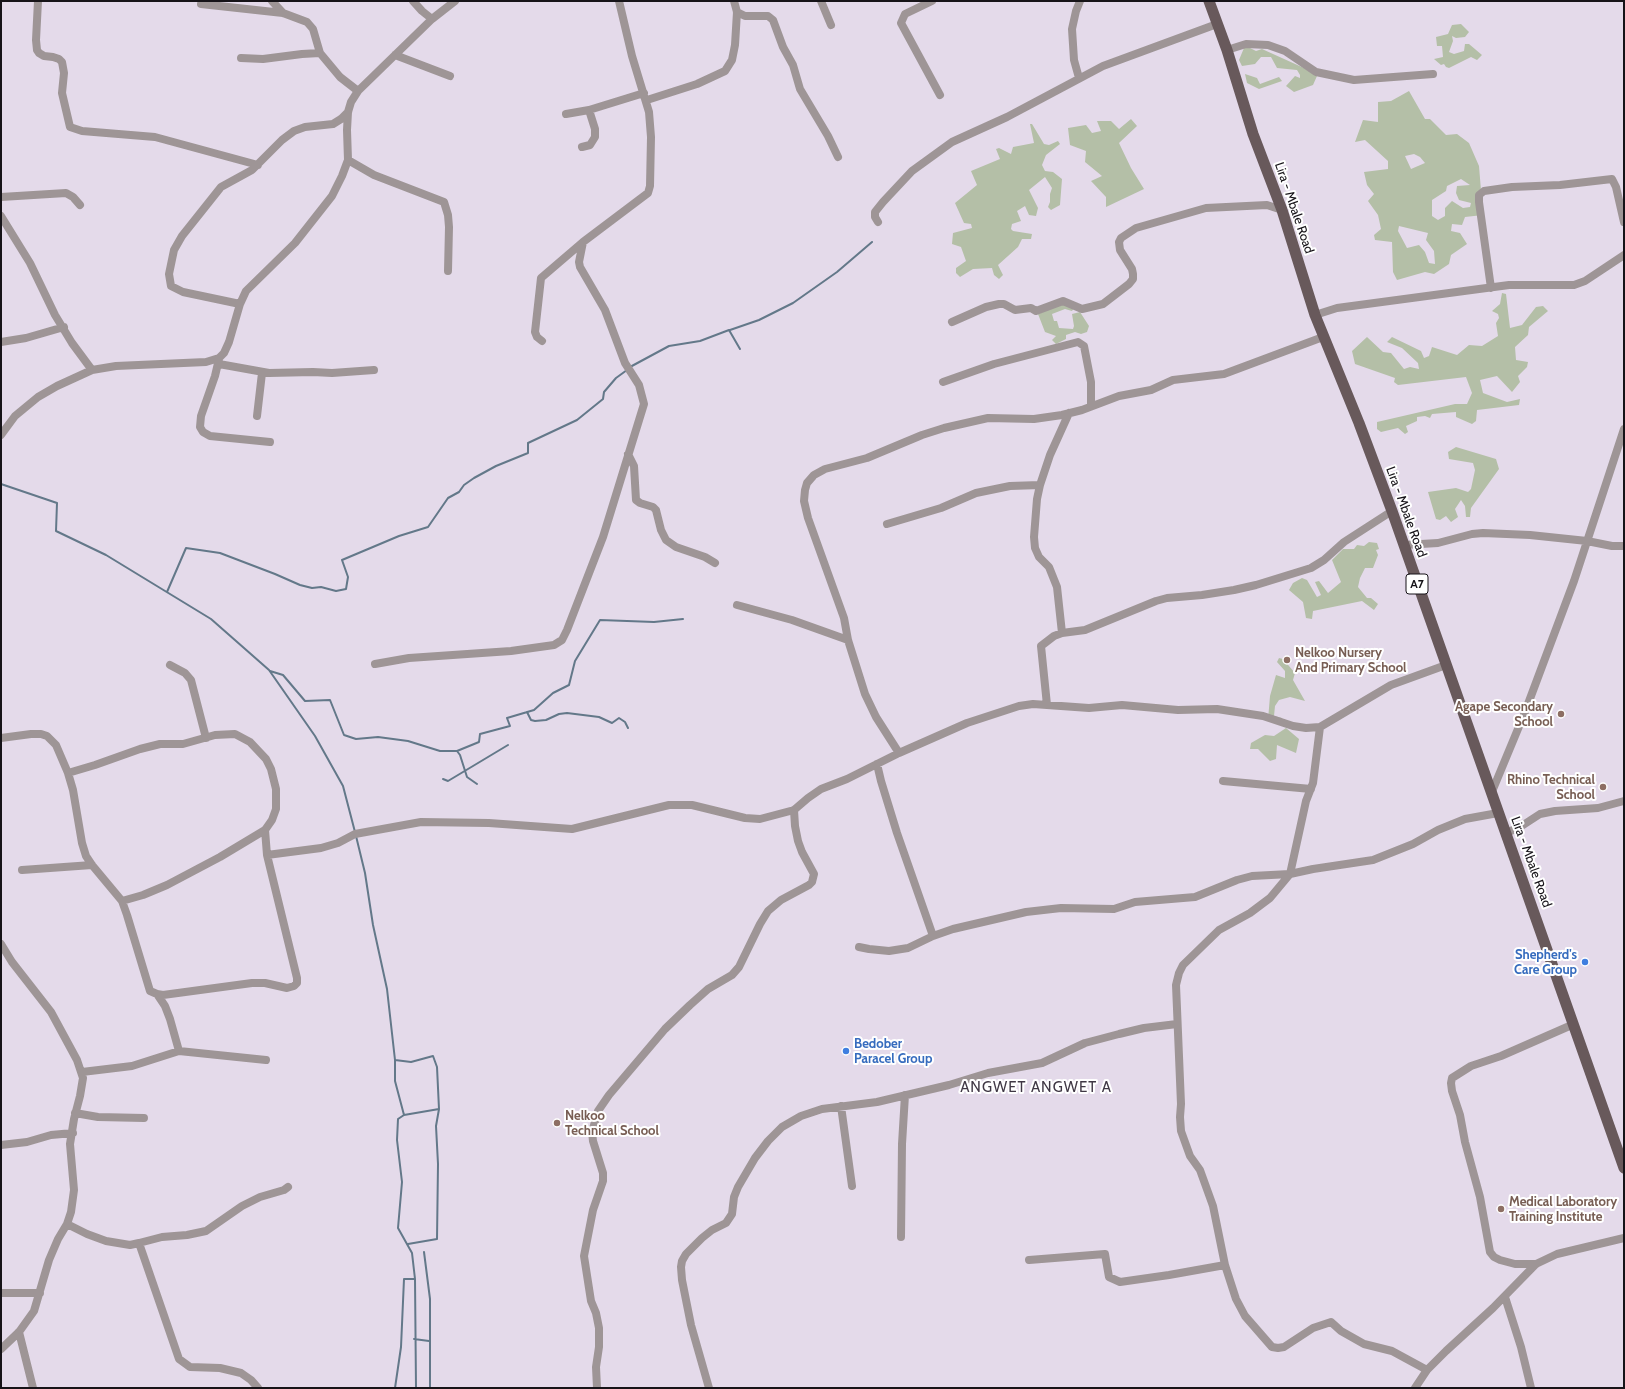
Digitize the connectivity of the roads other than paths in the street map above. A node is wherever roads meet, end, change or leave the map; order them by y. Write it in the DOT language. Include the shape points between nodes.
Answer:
graph roads {
  1 [pos="38,1"];
  2 [pos="272,1"];
  3 [pos="413,1"];
  4 [pos="455,1"];
  5 [pos="619,1"];
  6 [pos="734,1"];
  7 [pos="821,1"];
  8 [pos="932,1"];
  9 [pos="1080,1"];
  10 [pos="1209,1"];
  11 [pos="201,4"];
  12 [pos="737,12"];
  13 [pos="283,13"];
  14 [pos="432,19"];
  15 [pos="1217,24"];
  16 [pos="831,25"];
  17 [pos="1227,50"];
  18 [pos="320,53"];
  19 [pos="395,55"];
  20 [pos="241,58"];
  21 [pos="1433,74"];
  22 [pos="450,76"];
  23 [pos="1079,78"];
  24 [pos="358,91"];
  25 [pos="940,95"];
  26 [pos="646,97"];
  27 [pos="589,110"];
  28 [pos="348,112"];
  29 [pos="566,114"];
  30 [pos="582,147"];
  31 [pos="838,156"];
  32 [pos="348,160"];
  33 [pos="258,164"];
  34 [pos="1,197"];
  35 [pos="80,206"];
  36 [pos="1282,210"];
  37 [pos="1,216"];
  38 [pos="878,222"];
  39 [pos="1624,222"];
  40 [pos="582,242"];
  41 [pos="1624,255"];
  42 [pos="448,271"];
  43 [pos="1491,288"];
  44 [pos="240,304"];
  45 [pos="1315,315"];
  46 [pos="952,322"];
  47 [pos="64,328"];
  48 [pos="1323,337"];
  49 [pos="542,341"];
  50 [pos="1,342"];
  51 [pos="219,361"];
  52 [pos="92,370"];
  53 [pos="374,370"];
  54 [pos="262,373"];
  55 [pos="943,382"];
  56 [pos="1091,406"];
  57 [pos="1069,413"];
  58 [pos="258,416"];
  59 [pos="1624,428"];
  60 [pos="1,436"];
  61 [pos="270,442"];
  62 [pos="628,454"];
  63 [pos="1040,485"];
  64 [pos="1392,511"];
  65 [pos="887,524"];
  66 [pos="1587,541"];
  67 [pos="1404,545"];
  68 [pos="1624,546"];
  69 [pos="715,563"];
  70 [pos="737,605"];
  71 [pos="1062,633"];
  72 [pos="848,640"];
  73 [pos="375,664"];
  74 [pos="170,665"];
  75 [pos="1446,665"];
  76 [pos="1047,705"];
  77 [pos="1320,727"];
  78 [pos="1,738"];
  79 [pos="206,738"];
  80 [pos="900,753"];
  81 [pos="877,764"];
  82 [pos="68,773"];
  83 [pos="1223,781"];
  84 [pos="1310,789"];
  85 [pos="1491,794"];
  86 [pos="1624,801"];
  87 [pos="794,810"];
  88 [pos="1498,813"];
  89 [pos="265,830"];
  90 [pos="1506,833"];
  91 [pos="267,855"];
  92 [pos="92,865"];
  93 [pos="22,870"];
  94 [pos="1290,874"];
  95 [pos="122,901"];
  96 [pos="934,936"];
  97 [pos="1,944"];
  98 [pos="859,946"];
  99 [pos="157,994"];
  100 [pos="1177,1024"];
  101 [pos="1574,1024"];
  102 [pos="179,1052"];
  103 [pos="266,1060"];
  104 [pos="82,1072"];
  105 [pos="905,1095"];
  106 [pos="841,1106"];
  107 [pos="75,1113"];
  108 [pos="144,1118"];
  109 [pos="73,1133"];
  110 [pos="1,1145"];
  111 [pos="1624,1168"];
  112 [pos="852,1186"];
  113 [pos="288,1187"];
  114 [pos="67,1224"];
  115 [pos="901,1237"];
  116 [pos="1624,1238"];
  117 [pos="139,1243"];
  118 [pos="1029,1260"];
  119 [pos="1225,1264"];
  120 [pos="1536,1264"];
  121 [pos="1,1293"];
  122 [pos="40,1293"];
  123 [pos="1505,1297"];
  124 [pos="19,1332"];
  125 [pos="1,1349"];
  126 [pos="1427,1370"];
  127 [pos="33,1388"];
  128 [pos="258,1388"];
  129 [pos="597,1388"];
  130 [pos="709,1388"];
  131 [pos="1415,1388"];
  132 [pos="1531,1388"];
  1 -- 33 [label="street" via="37,50 44,56 62,62 62,93 70,127 82,132 155,137"];
  2 -- 13 [label="street"];
  3 -- 14 [label="street"];
  4 -- 14 [label="street"];
  5 -- 26 [label="street" via="632,56"];
  6 -- 12 [label="street"];
  7 -- 16 [label="street"];
  8 -- 25 [label="street" via="905,14 901,23"];
  9 -- 23 [label="street" via="1072,29 1074,60"];
  10 -- 15 [label="main road, Lira - Mbale Road / A7"];
  11 -- 13 [label="street"];
  12 -- 26 [label="street" via="732,60 725,71 697,84"];
  12 -- 31 [label="street" via="744,16 768,16 773,20 793,65 800,90"];
  13 -- 18 [label="street" via="307,22 313,29"];
  14 -- 19 [label="street"];
  15 -- 17 [label="main road, Lira - Mbale Road / A7"];
  15 -- 23 [label="street" via="1103,66"];
  17 -- 21 [label="street" via="1246,44 1268,45 1285,51 1316,72 1356,80"];
  17 -- 36 [label="main road, Lira - Mbale Road / A7" via="1252,134"];
  18 -- 20 [label="street" via="263,59"];
  18 -- 24 [label="street" via="340,77"];
  19 -- 22 [label="street"];
  19 -- 24 [label="street"];
  23 -- 38 [label="street" via="944,147 912,171 877,208 875,215"];
  24 -- 28 [label="street"];
  26 -- 27 [label="street"];
  26 -- 40 [label="street" via="651,137 649,191"];
  27 -- 29 [label="street"];
  27 -- 30 [label="street" via="595,138 590,145"];
  28 -- 32 [label="street"];
  28 -- 33 [label="street" via="333,124 305,127 294,132"];
  32 -- 42 [label="street" via="374,175 444,202 449,227"];
  32 -- 44 [label="street" via="332,196 324,207 295,243 246,291"];
  33 -- 44 [label="street" via="221,187 182,236 174,250 169,274 174,289"];
  34 -- 35 [label="street" via="66,193"];
  36 -- 45 [label="main road, Lira - Mbale Road / A7"];
  36 -- 46 [label="street" via="1267,205 1206,208 1136,228 1119,242 1120,250 1132,268 1132,279 1103,304 1082,308 1063,301 1036,311 1031,308 1015,310 999,304 980,309"];
  37 -- 47 [label="street"];
  39 -- 43 [label="street" via="1612,179 1501,188 1482,192 1479,195 1479,202"];
  40 -- 49 [label="street" via="541,278 535,332"];
  40 -- 62 [label="street" via="580,267 605,310 624,363 639,385 643,399 642,413"];
  41 -- 43 [label="street" via="1585,280 1574,284 1509,285"];
  43 -- 45 [label="street" via="1337,308"];
  44 -- 51 [label="street" via="229,342"];
  45 -- 48 [label="main road, Lira - Mbale Road / A7"];
  47 -- 50 [label="street"];
  47 -- 52 [label="street"];
  48 -- 56 [label="street" via="1224,374 1182,378 1152,390 1119,396"];
  48 -- 64 [label="main road, Lira - Mbale Road / A7"];
  51 -- 52 [label="street" via="116,366"];
  51 -- 54 [label="street"];
  51 -- 61 [label="street" via="201,416 200,427 203,432 210,436"];
  52 -- 60 [label="street" via="38,397 15,416"];
  53 -- 54 [label="street"];
  54 -- 58 [label="street"];
  55 -- 56 [label="street" via="983,368 1078,342 1084,346"];
  56 -- 57 [label="street"];
  57 -- 63 [label="street"];
  57 -- 72 [label="street" via="1034,419 988,418 950,426 814,475 805,487 805,504 813,534 844,618"];
  59 -- 66 [label="street"];
  62 -- 69 [label="street" via="634,466 636,500 656,510 666,540 676,547"];
  62 -- 73 [label="street" via="603,537 562,640 554,645 421,657"];
  63 -- 65 [label="street" via="1010,486 976,493 941,508"];
  63 -- 71 [label="street" via="1035,548 1039,557 1049,567 1057,587"];
  64 -- 67 [label="main road, Lira - Mbale Road / A7"];
  64 -- 71 [label="street" via="1344,542 1311,568 1234,590 1161,599 1085,630"];
  66 -- 67 [label="street" via="1483,533 1438,543"];
  66 -- 68 [label="street"];
  66 -- 85 [label="street" via="1565,607"];
  67 -- 75 [label="main road, Lira - Mbale Road / A7"];
  70 -- 72 [label="street" via="792,620"];
  71 -- 76 [label="street" via="1041,646"];
  72 -- 80 [label="street" via="871,709"];
  74 -- 79 [label="street" via="192,680"];
  75 -- 77 [label="street" via="1390,685"];
  75 -- 85 [label="main road, Lira - Mbale Road / A7"];
  76 -- 77 [label="street" via="1072,708 1122,706 1178,710 1217,709 1263,716 1293,726"];
  76 -- 80 [label="street" via="1019,706 967,723"];
  77 -- 84 [label="street" via="1316,766"];
  78 -- 82 [label="street" via="31,734 48,736 56,745"];
  79 -- 82 [label="street" via="183,744 150,746"];
  79 -- 89 [label="street" via="235,734 250,742 266,759 274,779 277,800 274,815"];
  80 -- 81 [label="street"];
  81 -- 87 [label="street" via="842,782 821,789"];
  81 -- 96 [label="street" via="880,781"];
  82 -- 92 [label="street" via="84,849"];
  83 -- 84 [label="street"];
  84 -- 94 [label="street"];
  85 -- 88 [label="main road, Lira - Mbale Road / A7"];
  86 -- 90 [label="street" via="1598,808 1540,814"];
  87 -- 91 [label="street" via="760,819 745,818 692,805 669,805 572,829 489,823 421,822 355,834 338,844 321,848"];
  87 -- 129 [label="street" via="798,841 814,874 812,882 768,911 740,967 708,989 665,1029 598,1111 592,1132 604,1181 593,1210 584,1256 591,1301 599,1328"];
  88 -- 90 [label="main road, Lira - Mbale Road / A7"];
  88 -- 94 [label="street" via="1465,819 1372,860"];
  89 -- 91 [label="street"];
  89 -- 95 [label="street" via="167,885"];
  90 -- 101 [label="main road, Lira - Mbale Road / A7"];
  91 -- 99 [label="street" via="297,978 296,984 288,988 265,983 243,983 186,993"];
  92 -- 93 [label="street"];
  92 -- 95 [label="street"];
  94 -- 96 [label="street" via="1252,876 1194,897 1136,902 1114,909 1061,908 1026,912"];
  94 -- 100 [label="street" via="1270,898 1250,913 1219,930 1183,965 1178,973 1176,985"];
  95 -- 99 [label="street" via="150,991"];
  96 -- 98 [label="street" via="908,948 888,951"];
  97 -- 104 [label="street" via="51,1012"];
  99 -- 102 [label="street" via="170,1019"];
  100 -- 105 [label="street" via="1119,1034 1085,1043 1042,1062"];
  100 -- 119 [label="street" via="1181,1131 1190,1156 1200,1170 1213,1206"];
  101 -- 111 [label="main road, Lira - Mbale Road / A7"];
  101 -- 120 [label="street" via="1501,1056 1471,1066 1452,1078 1451,1083 1485,1216 1490,1252 1500,1260 1515,1264"];
  102 -- 103 [label="street"];
  102 -- 104 [label="street" via="132,1066"];
  104 -- 107 [label="street" via="83,1082"];
  105 -- 106 [label="street" via="877,1102"];
  105 -- 115 [label="street"];
  106 -- 112 [label="street"];
  106 -- 130 [label="street" via="801,1116 782,1127 755,1158 738,1187 732,1214 726,1223 712,1230 686,1254 681,1268 684,1294 695,1344"];
  107 -- 108 [label="street" via="98,1117"];
  107 -- 109 [label="street"];
  109 -- 110 [label="street"];
  109 -- 114 [label="street" via="70,1153 74,1198"];
  113 -- 117 [label="street" via="242,1206 206,1231 162,1236"];
  114 -- 117 [label="street" via="106,1241 130,1245"];
  114 -- 122 [label="street" via="49,1260"];
  116 -- 120 [label="street" via="1557,1254"];
  117 -- 128 [label="street" via="179,1359 190,1367 220,1368 241,1373"];
  118 -- 119 [label="street" via="1105,1254 1109,1277 1120,1282"];
  119 -- 126 [label="street" via="1244,1316 1272,1347 1284,1347 1313,1328 1331,1322 1364,1344 1392,1350"];
  120 -- 123 [label="street"];
  121 -- 122 [label="street"];
  122 -- 124 [label="street" via="34,1311"];
  123 -- 126 [label="street"];
  123 -- 132 [label="street" via="1522,1347"];
  124 -- 125 [label="street"];
  124 -- 127 [label="street"];
  126 -- 131 [label="street"];
}
